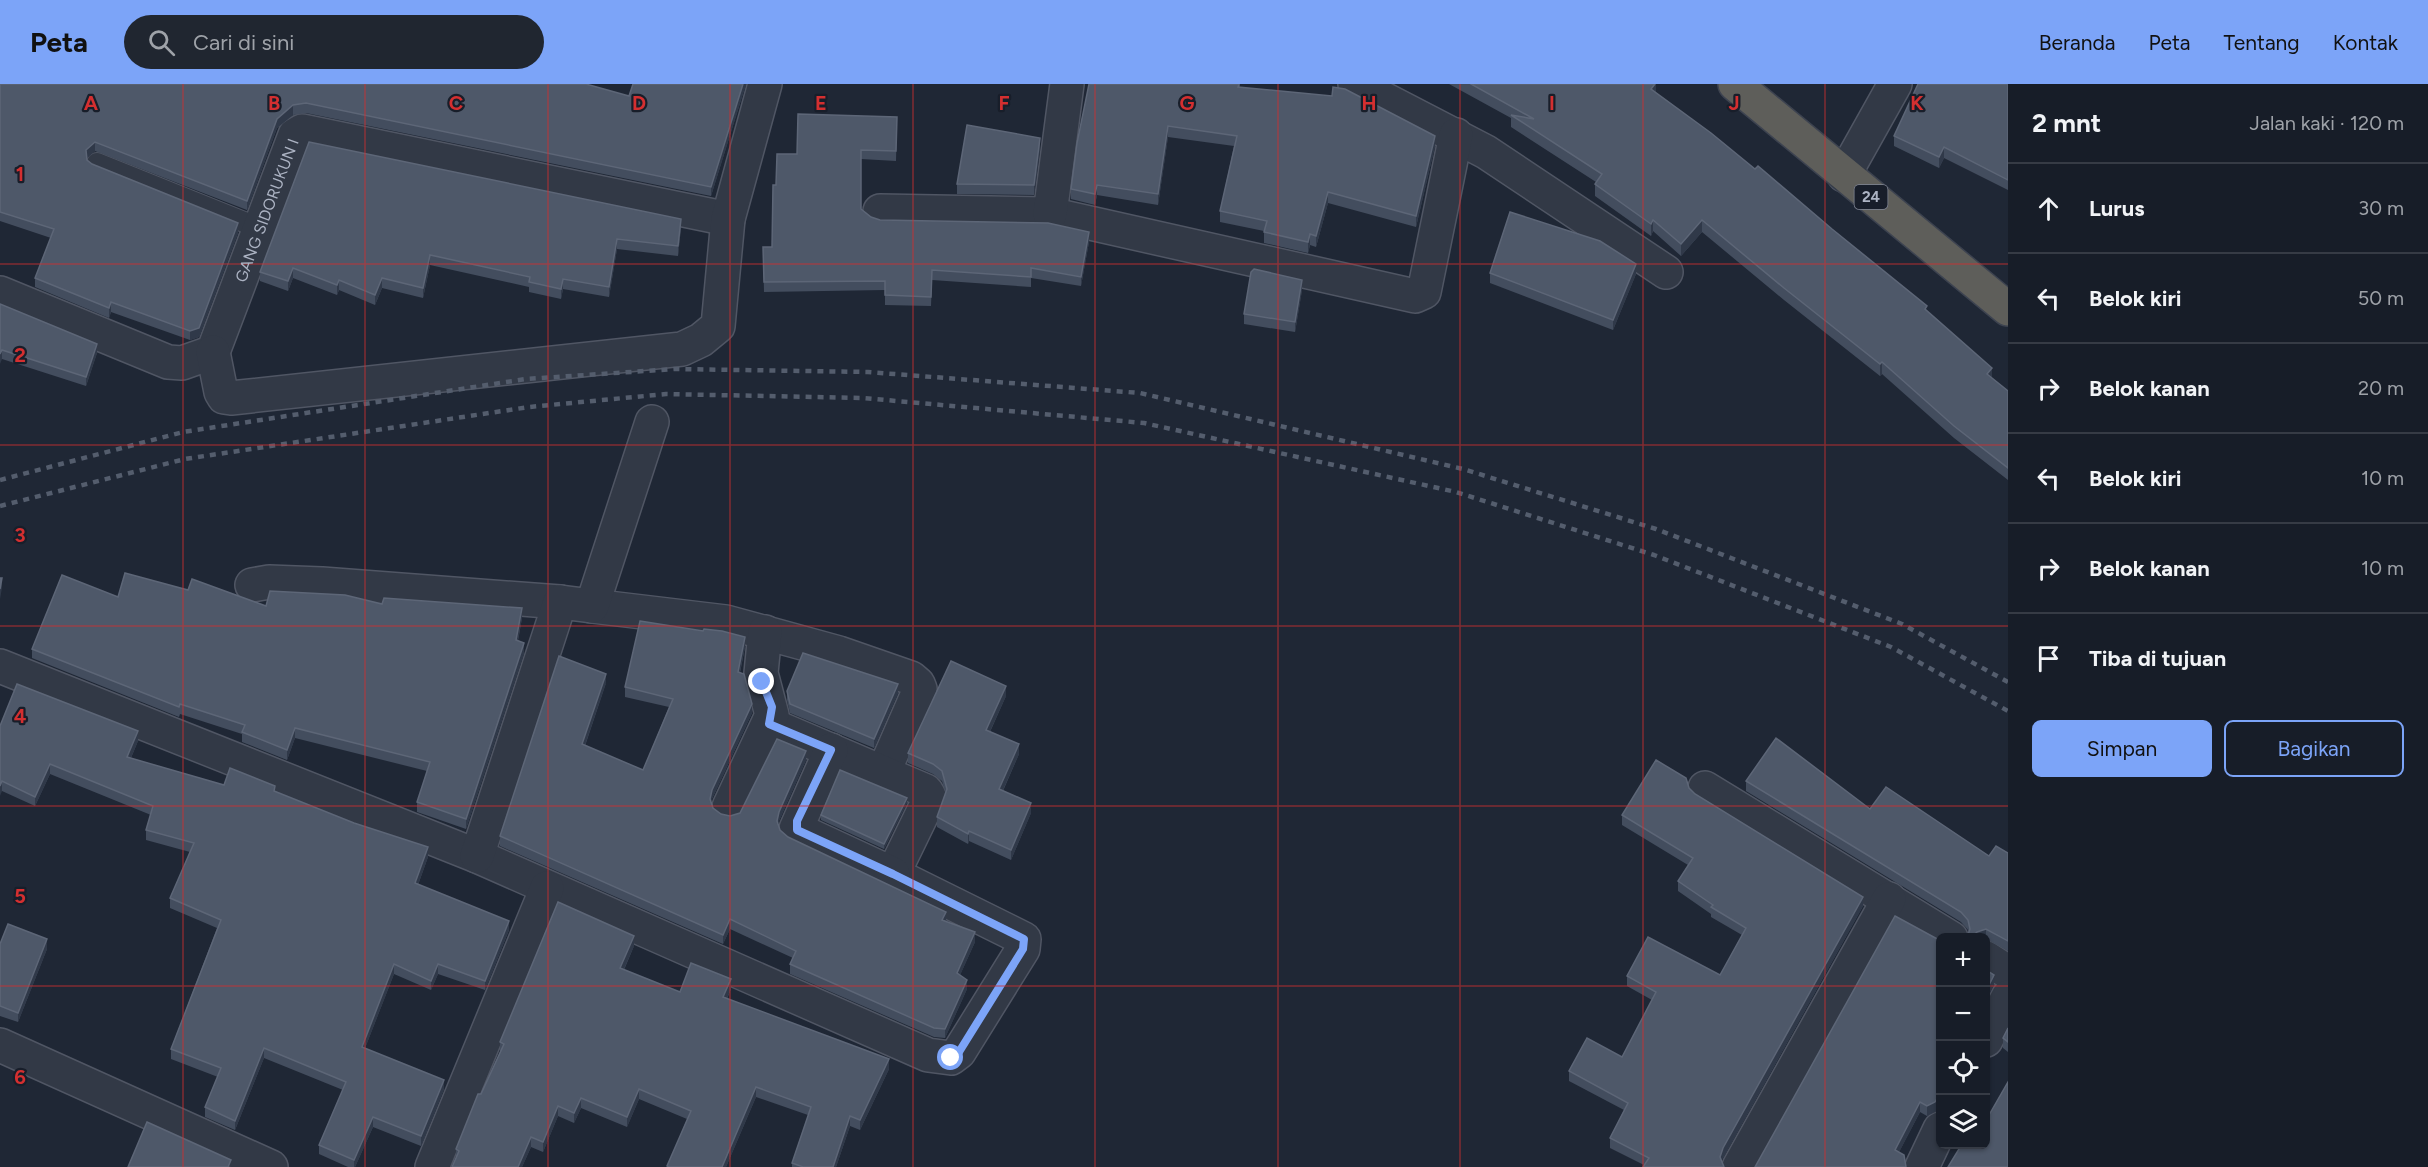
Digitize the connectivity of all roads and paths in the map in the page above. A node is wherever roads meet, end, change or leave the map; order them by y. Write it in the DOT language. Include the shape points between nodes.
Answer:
graph roads {
  1 [pos="765,84"];
  2 [pos="1067,84"];
  3 [pos="1355,84"];
  4 [pos="1735,84"];
  5 [pos="1895,84"];
  6 [pos="1456,135"];
  7 [pos="97,164"];
  8 [pos="1844,175"];
  9 [pos="880,211"];
  10 [pos="1050,214"];
  11 [pos="728,219"];
  12 [pos="259,228"];
  13 [pos="1666,272"];
  14 [pos="0,293"];
  15 [pos="2008,309"];
  16 [pos="213,352"];
  17 [pos="652,422"];
  18 [pos="252,585"];
  19 [pos="560,602"];
  20 [pos="592,606"];
  21 [pos="765,632"];
  22 [pos="0,666"];
  23 [pos="769,724"];
  24 [pos="831,750"];
  25 [pos="884,771"];
  26 [pos="1705,788"];
  27 [pos="729,807"];
  28 [pos="477,856"];
  29 [pos="893,874"];
  30 [pos="547,888"];
  31 [pos="1889,899"];
  32 [pos="1944,933"];
  33 [pos="1990,961"];
  34 [pos="2008,972"];
  35 [pos="2008,997"];
  36 [pos="1990,1032"];
  37 [pos="0,1045"];
  38 [pos="1936,1139"];
  39 [pos="271,1167"];
  40 [pos="432,1167"];
  41 [pos="1739,1167"];
  42 [pos="1922,1167"];
  1 -- 11 [label="street"];
  2 -- 10 [label="street"];
  3 -- 6 [label="street"];
  4 -- 8 [label="highway, 24"];
  5 -- 8 [label="street"];
  6 -- 10 [label="street" via="1424,292 1419,296"];
  6 -- 13 [label="street" via="1571,206"];
  7 -- 12 [label="lane"];
  8 -- 15 [label="highway, 24"];
  9 -- 10 [label="street"];
  11 -- 12 [label="street, GANG SIDORUKUN I" via="302,131 295,135"];
  11 -- 16 [label="street" via="718,326 682,349 231,398 221,392"];
  12 -- 16 [label="street, GANG SIDORUKUN I"];
  14 -- 16 [label="street" via="168,362 182,363"];
  17 -- 20 [label="street"];
  18 -- 19 [label="street" via="322,584"];
  19 -- 20 [label="street"];
  19 -- 28 [label="street"];
  20 -- 21 [label="street" via="726,622"];
  21 -- 23 [label="street" via="761,673 772,707"];
  21 -- 25 [label="street" via="860,660 918,684 917,697"];
  22 -- 28 [label="street"];
  23 -- 24 [label="street"];
  23 -- 27 [label="street"];
  24 -- 25 [label="street"];
  24 -- 29 [label="street" via="795,829"];
  25 -- 29 [label="street" via="929,796"];
  26 -- 31 [label="street"];
  28 -- 30 [label="street"];
  29 -- 30 [label="street" via="1024,939 1017,959 959,1052 951,1058 928,1055"];
  30 -- 40 [label="street"];
  31 -- 32 [label="street"];
  31 -- 41 [label="street"];
  33 -- 34 [label="street"];
  35 -- 36 [label="street"];
  37 -- 39 [label="street"];
  38 -- 42 [label="street"];
}
